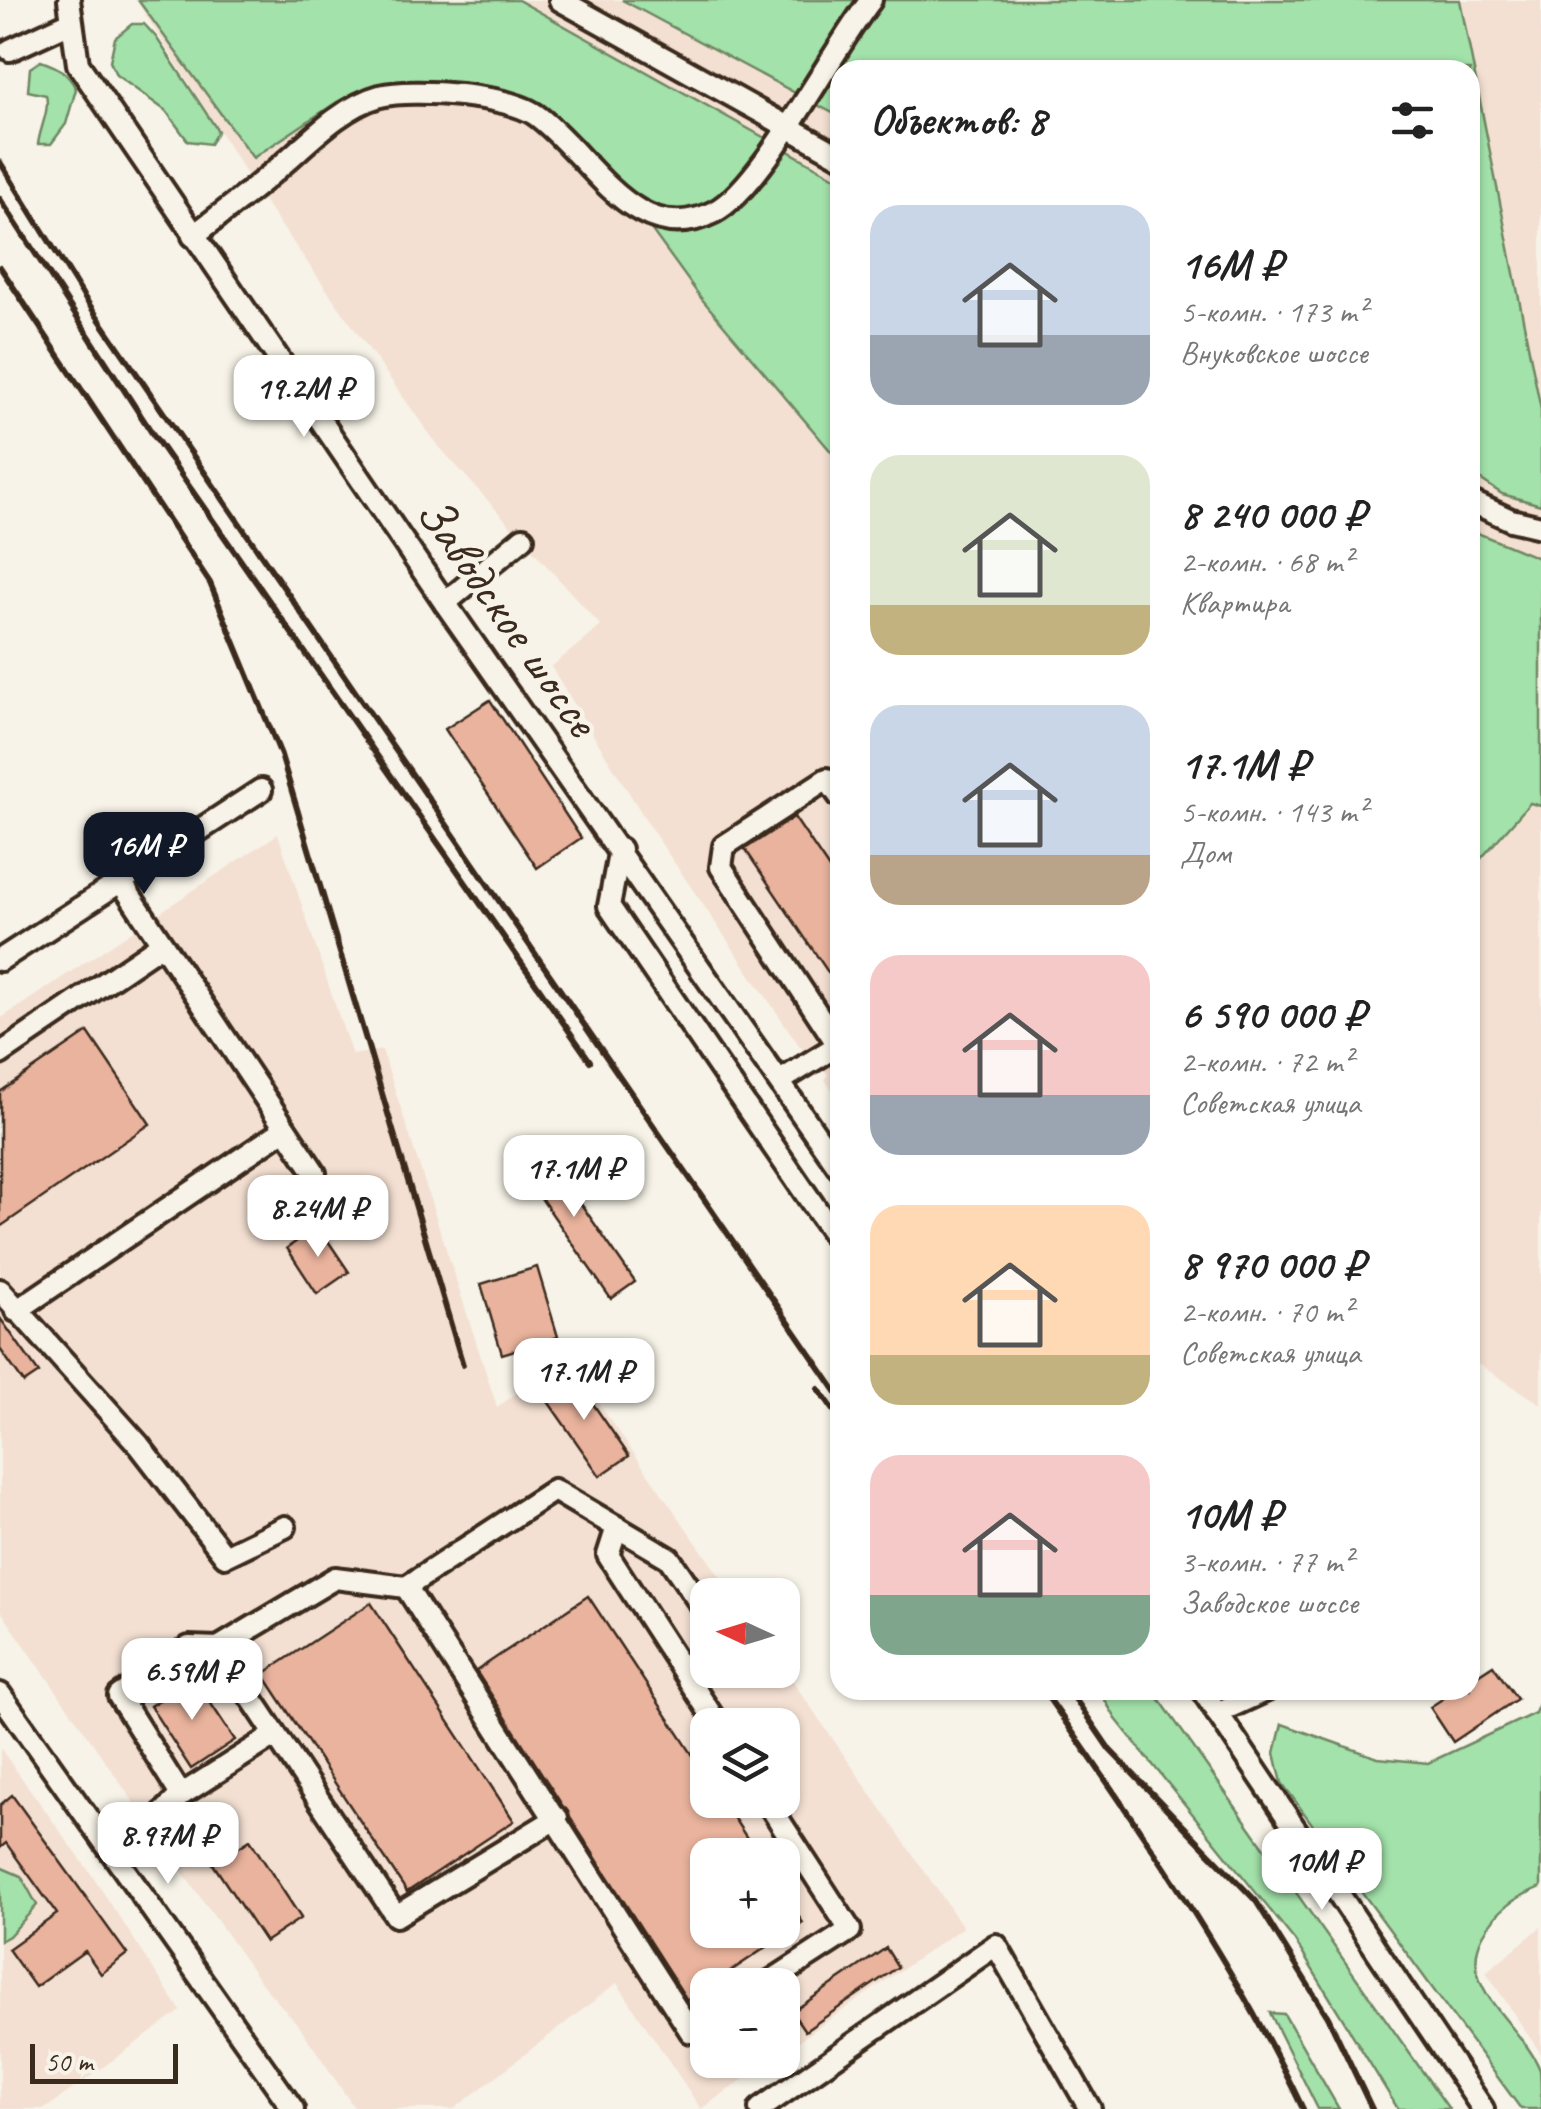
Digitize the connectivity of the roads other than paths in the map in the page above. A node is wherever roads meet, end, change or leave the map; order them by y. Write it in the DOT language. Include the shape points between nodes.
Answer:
graph roads {
  1 [pos="560,0"];
  2 [pos="871,0"];
  3 [pos="70,11"];
  4 [pos="10,50"];
  5 [pos="831,60"];
  6 [pos="830,62"];
  7 [pos="787,126"];
  8 [pos="830,150"];
  9 [pos="192,236"];
  10 [pos="1480,506"];
  11 [pos="1541,527"];
  12 [pos="523,538"];
  13 [pos="445,604"];
  14 [pos="830,785"];
  15 [pos="261,790"];
  16 [pos="620,849"];
  17 [pos="120,882"];
  18 [pos="162,944"];
  19 [pos="0,960"];
  20 [pos="830,1032"];
  21 [pos="830,1051"];
  22 [pos="0,1054"];
  23 [pos="780,1081"];
  24 [pos="285,1128"];
  25 [pos="830,1154"];
  26 [pos="294,1218"];
  27 [pos="830,1229"];
  28 [pos="0,1290"];
  29 [pos="16,1312"];
  30 [pos="284,1527"];
  31 [pos="617,1527"];
  32 [pos="406,1588"];
  33 [pos="690,1589"];
  34 [pos="218,1648"];
  35 [pos="0,1694"];
  36 [pos="1209,1700"];
  37 [pos="1244,1700"];
  38 [pos="707,1708"];
  39 [pos="1217,1712"];
  40 [pos="275,1735"];
  41 [pos="180,1795"];
  42 [pos="557,1818"];
  43 [pos="778,1818"];
  44 [pos="113,1854"];
  45 [pos="791,1968"];
  46 [pos="690,2029"];
  47 [pos="293,2109"];
  48 [pos="760,2109"];
  49 [pos="1090,2109"];
  50 [pos="1483,2109"];
  1 -- 7 [label="street"];
  2 -- 5 [label="street"];
  3 -- 4 [label="street"];
  3 -- 9 [label="street, Заводское шоссе" via="78,64"];
  6 -- 7 [label="street"];
  7 -- 8 [label="street"];
  7 -- 9 [label="street" via="717,211 662,220 621,200 534,114 480,99 379,96 356,106"];
  9 -- 13 [label="street, Заводское шоссе"];
  10 -- 11 [label="street"];
  12 -- 13 [label="street"];
  13 -- 16 [label="street, Заводское шоссе"];
  14 -- 20 [label="street" via="724,846 720,858"];
  15 -- 17 [label="street"];
  16 -- 23 [label="street, Заводское шоссе"];
  16 -- 27 [label="street" via="608,906"];
  17 -- 18 [label="street"];
  17 -- 19 [label="street"];
  18 -- 22 [label="street"];
  18 -- 24 [label="street"];
  21 -- 23 [label="street"];
  23 -- 25 [label="street, Заводское шоссе"];
  24 -- 26 [label="street" via="315,1173"];
  24 -- 29 [label="street"];
  28 -- 29 [label="street"];
  29 -- 30 [label="street" via="139,1445 225,1556"];
  31 -- 32 [label="street" via="554,1490"];
  31 -- 33 [label="street" via="669,1558"];
  31 -- 38 [label="street" via="608,1555"];
  32 -- 34 [label="street" via="334,1578"];
  32 -- 42 [label="street"];
  34 -- 40 [label="street"];
  34 -- 41 [label="street" via="188,1647 119,1696"];
  35 -- 44 [label="street"];
  36 -- 39 [label="street"];
  37 -- 39 [label="street"];
  39 -- 50 [label="street"];
  40 -- 41 [label="street"];
  40 -- 42 [label="street" via="396,1916"];
  41 -- 44 [label="street"];
  42 -- 46 [label="street"];
  43 -- 45 [label="street" via="850,1930"];
  44 -- 47 [label="street"];
  48 -- 49 [label="street" via="996,1945"];
}
